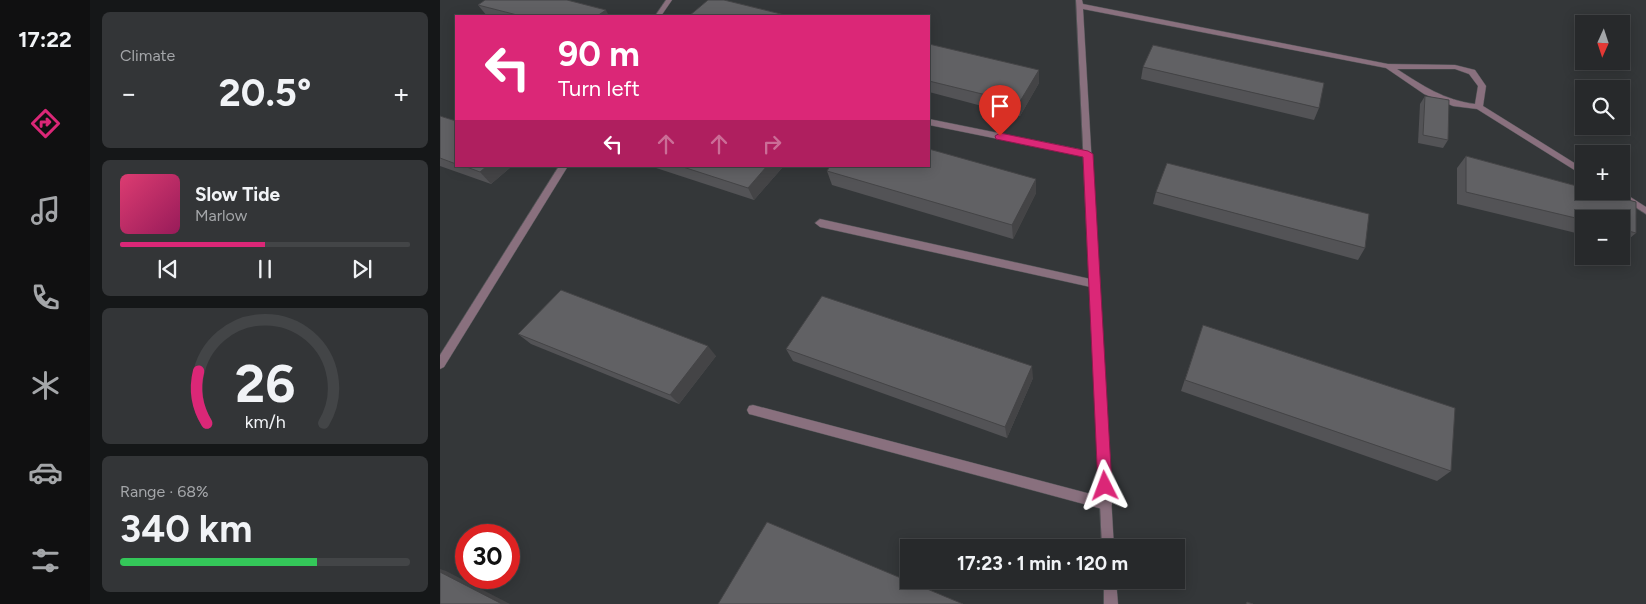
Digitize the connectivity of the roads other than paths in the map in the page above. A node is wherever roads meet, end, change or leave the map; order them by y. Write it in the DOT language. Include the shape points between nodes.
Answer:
graph roads {
  1 [pos="668,0"];
  2 [pos="1079,3"];
  3 [pos="659,15"];
  4 [pos="1388,66"];
  5 [pos="1479,107"];
  6 [pos="930,122"];
  7 [pos="1088,154"];
  8 [pos="563,167"];
  9 [pos="1575,167"];
  10 [pos="1628,200"];
  11 [pos="1646,211"];
  12 [pos="820,223"];
  13 [pos="1095,284"];
  14 [pos="440,364"];
  15 [pos="753,410"];
  16 [pos="1106,504"];
  17 [pos="1108,539"];
  18 [pos="1110,589"];
  19 [pos="1111,604"];
  1 -- 3 [label="street"];
  2 -- 4 [label="street"];
  2 -- 7 [label="street"];
  4 -- 5 [label="street" via="1427,92 1456,104"];
  4 -- 5 [label="street" via="1455,67 1472,72 1482,86"];
  5 -- 9 [label="street"];
  6 -- 7 [label="street"];
  7 -- 13 [label="street"];
  8 -- 14 [label="street"];
  10 -- 11 [label="street"];
  12 -- 13 [label="street"];
  13 -- 16 [label="street"];
  15 -- 16 [label="street"];
  16 -- 17 [label="street"];
  18 -- 19 [label="street"];
}
